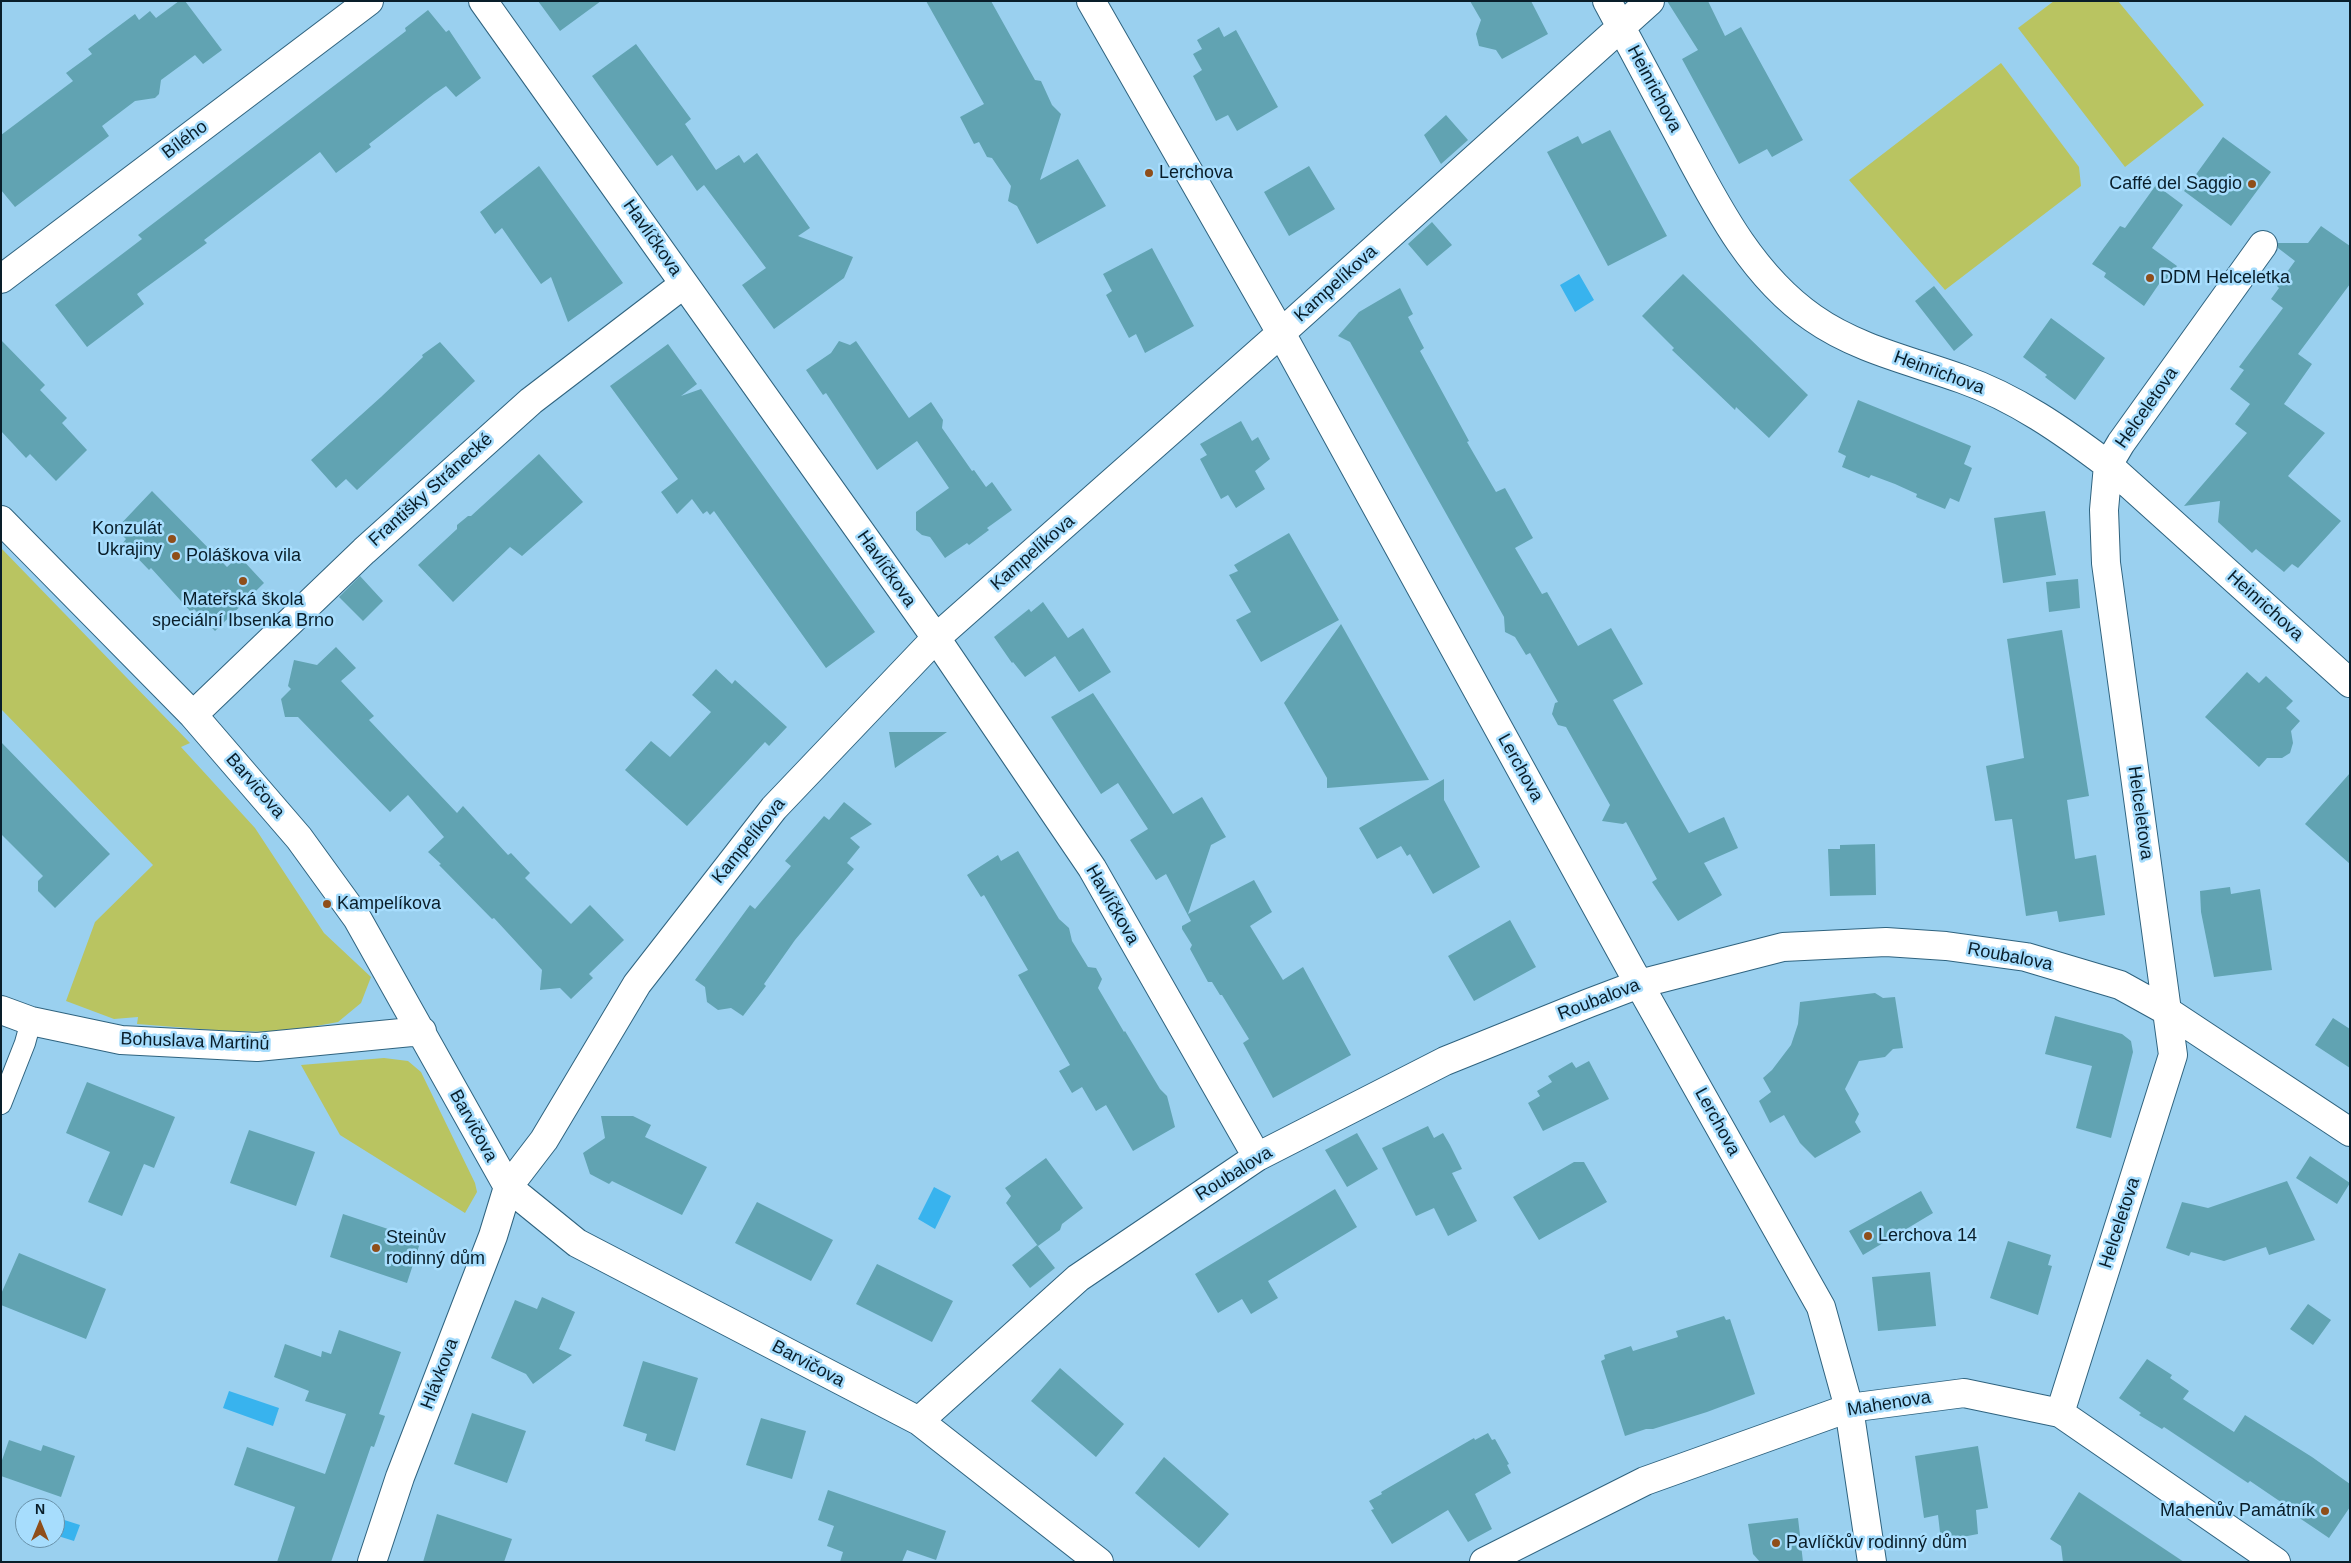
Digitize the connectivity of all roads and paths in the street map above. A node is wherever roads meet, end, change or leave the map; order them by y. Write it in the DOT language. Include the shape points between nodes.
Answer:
graph roads {
  1 [pos="369,1"];
  2 [pos="483,1"];
  3 [pos="1092,1"];
  4 [pos="1607,1"];
  5 [pos="1650,1"];
  6 [pos="1621,28"];
  7 [pos="2263,245"];
  8 [pos="1,279"];
  9 [pos="684,284"];
  10 [pos="1281,333"];
  11 [pos="2108,464"];
  12 [pos="1,520"];
  13 [pos="936,638"];
  14 [pos="2350,683"];
  15 [pos="193,715"];
  16 [pos="1639,984"];
  17 [pos="1,1010"];
  18 [pos="2167,1011"];
  19 [pos="30,1021"];
  20 [pos="422,1031"];
  21 [pos="1,1104"];
  22 [pos="2350,1132"];
  23 [pos="1257,1158"];
  24 [pos="508,1187"];
  25 [pos="1849,1408"];
  26 [pos="2060,1413"];
  27 [pos="919,1421"];
  28 [pos="372,1562"];
  29 [pos="1098,1562"];
  30 [pos="1484,1562"];
  31 [pos="1872,1562"];
  32 [pos="2276,1562"];
  1 -- 8 [label="street, Bílého"];
  2 -- 9 [label="street, Havlíčkova"];
  3 -- 10 [label="street, Lerchova"];
  4 -- 6 [label="street, Heinrichova"];
  5 -- 6 [label="street, Kampelíkova"];
  6 -- 10 [label="street, Kampelíkova"];
  6 -- 11 [label="street, Heinrichova" via="1714,200 1746,251 1774,285 1813,318 1844,336 1964,380 2026,408"];
  7 -- 11 [label="street, Helceletova"];
  9 -- 13 [label="street, Havlíčkova"];
  9 -- 15 [label="street, Františky Stránecké" via="531,401 364,551"];
  10 -- 13 [label="street, Kampelíkova"];
  10 -- 16 [label="street, Lerchova"];
  11 -- 14 [label="street, Heinrichova"];
  11 -- 18 [label="street, Helceletova" via="2104,510 2106,563"];
  12 -- 15 [label="street, Barvičova"];
  13 -- 23 [label="street, Havlíčkova" via="1092,868"];
  13 -- 24 [label="street, Kampelíkova" via="774,808 637,984 544,1140"];
  15 -- 20 [label="street, Barvičova" via="299,838 341,894"];
  16 -- 18 [label="street, Roubalova" via="1783,948 1886,942 2026,957 2120,985"];
  16 -- 23 [label="street, Roubalova" via="1445,1061"];
  16 -- 25 [label="street, Lerchova" via="1821,1307"];
  17 -- 19 [label="street, Bohuslava Martinů"];
  18 -- 22 [label="street, Roubalova"];
  18 -- 26 [label="street, Helceletova" via="2173,1055"];
  19 -- 20 [label="street, Bohuslava Martinů" via="121,1040 257,1047"];
  19 -- 21 [label="lane" via="25,1043"];
  20 -- 24 [label="street, Barvičova"];
  23 -- 27 [label="street, Roubalova" via="1078,1278"];
  24 -- 27 [label="street, Barvičova" via="577,1243"];
  24 -- 28 [label="street, Hlávkova" via="493,1236 400,1477"];
  25 -- 26 [label="street, Mahenova" via="1964,1393"];
  25 -- 30 [label="street, Mahenova" via="1645,1481"];
  25 -- 31 [label="street, Lerchova"];
  26 -- 32 [label="street, Mahenova"];
  27 -- 29 [label="street, Barvičova"];
}
